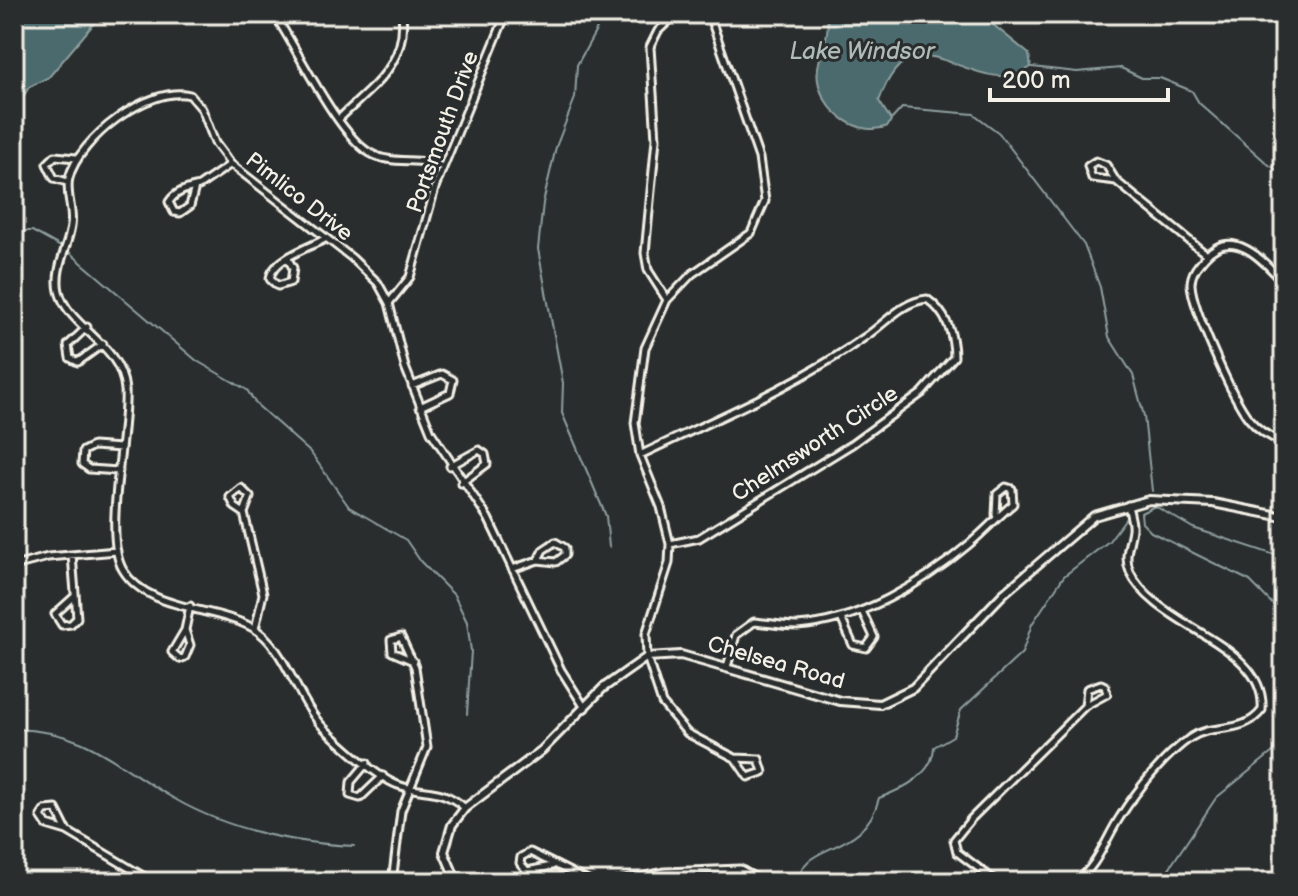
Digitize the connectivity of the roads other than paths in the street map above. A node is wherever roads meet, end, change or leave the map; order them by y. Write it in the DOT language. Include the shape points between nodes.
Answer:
graph roads {
  1 [pos="274,14"];
  2 [pos="402,14"];
  3 [pos="506,14"];
  4 [pos="676,14"];
  5 [pos="709,14"];
  6 [pos="339,119"];
  7 [pos="76,158"];
  8 [pos="231,164"];
  9 [pos="443,167"];
  10 [pos="1116,181"];
  11 [pos="67,182"];
  12 [pos="195,187"];
  13 [pos="325,239"];
  14 [pos="1207,255"];
  15 [pos="288,259"];
  16 [pos="1284,283"];
  17 [pos="667,300"];
  18 [pos="389,303"];
  19 [pos="87,327"];
  20 [pos="103,344"];
  21 [pos="412,386"];
  22 [pos="420,407"];
  23 [pos="1284,442"];
  24 [pos="121,448"];
  25 [pos="640,455"];
  26 [pos="450,466"];
  27 [pos="119,471"];
  28 [pos="461,483"];
  29 [pos="1128,504"];
  30 [pos="244,513"];
  31 [pos="996,515"];
  32 [pos="1284,517"];
  33 [pos="670,544"];
  34 [pos="117,551"];
  35 [pos="72,555"];
  36 [pos="538,560"];
  37 [pos="14,566"];
  38 [pos="512,569"];
  39 [pos="75,596"];
  40 [pos="190,606"];
  41 [pos="862,611"];
  42 [pos="841,618"];
  43 [pos="255,629"];
  44 [pos="185,630"];
  45 [pos="647,657"];
  46 [pos="413,661"];
  47 [pos="727,667"];
  48 [pos="1085,706"];
  49 [pos="586,709"];
  50 [pos="735,758"];
  51 [pos="367,763"];
  52 [pos="383,776"];
  53 [pos="412,789"];
  54 [pos="465,808"];
  55 [pos="67,831"];
  56 [pos="552,866"];
  57 [pos="153,882"];
  58 [pos="392,882"];
  59 [pos="457,882"];
  60 [pos="590,882"];
  61 [pos="616,882"];
  62 [pos="763,882"];
  63 [pos="997,882"];
  64 [pos="1075,882"];
  1 -- 6 [label="street"];
  2 -- 6 [label="street" via="399,50 388,74"];
  3 -- 9 [label="street, Portsmouth Drive"];
  4 -- 17 [label="street" via="653,39 649,60 656,139 645,253 648,270"];
  5 -- 17 [label="street" via="759,158 765,201 751,233 692,274"];
  6 -- 9 [label="street" via="370,154"];
  7 -- 8 [label="street, Pimlico Drive" via="124,114 182,93 197,101 215,143"];
  7 -- 11 [label="street, Pimlico Drive"];
  7 -- 11 [label="street" via="55,156 47,164 54,178"];
  8 -- 12 [label="street"];
  8 -- 13 [label="street, Pimlico Drive"];
  9 -- 18 [label="street, Portsmouth Drive" via="410,277"];
  10 -- 10 [label="street" via="1101,162 1088,166 1092,178"];
  10 -- 14 [label="street"];
  11 -- 19 [label="street, Pimlico Drive" via="72,224 58,288"];
  12 -- 12 [label="street" via="173,195 169,202 174,212 190,206"];
  13 -- 15 [label="street"];
  13 -- 18 [label="street, Pimlico Drive" via="378,283"];
  14 -- 16 [label="street" via="1225,245 1246,247"];
  14 -- 23 [label="street" via="1192,276 1196,308 1247,417 1262,432"];
  15 -- 15 [label="street" via="270,273 278,286 291,282"];
  17 -- 25 [label="street" via="652,327 640,371 635,423"];
  18 -- 21 [label="street, Pimlico Drive"];
  19 -- 20 [label="street, Pimlico Drive"];
  19 -- 20 [label="street" via="66,349 73,362"];
  20 -- 24 [label="street, Pimlico Drive" via="123,376"];
  21 -- 22 [label="street, Pimlico Drive"];
  21 -- 22 [label="street" via="442,374 453,380 450,393"];
  22 -- 26 [label="street, Pimlico Drive"];
  24 -- 27 [label="street, Pimlico Drive"];
  24 -- 27 [label="street" via="93,446 82,458 89,469"];
  25 -- 33 [label="street"];
  25 -- 33 [label="street, Chelmsworth Circle" via="818,366 912,301 927,299 944,315 954,357 922,393 852,444 699,538"];
  26 -- 28 [label="street, Pimlico Drive"];
  26 -- 28 [label="street" via="469,453 485,454 487,464"];
  27 -- 34 [label="street, Pimlico Drive"];
  28 -- 38 [label="street, Pimlico Drive" via="488,518"];
  29 -- 32 [label="street, Chelsea Road" via="1201,502"];
  29 -- 47 [label="street, Chelsea Road" via="1082,525 1003,594 913,688 896,698 880,704 840,701"];
  29 -- 64 [label="street" via="1133,526 1127,562 1138,583 1182,622 1242,661 1259,684 1262,710 1244,726 1190,738 1130,804 1092,865"];
  30 -- 30 [label="street" via="250,497 241,488 230,497"];
  30 -- 43 [label="street" via="263,594"];
  31 -- 31 [label="street" via="1013,504 1012,489 997,494"];
  31 -- 41 [label="street" via="966,548"];
  33 -- 45 [label="street" via="646,634"];
  34 -- 35 [label="street"];
  34 -- 40 [label="street" via="123,570 138,587"];
  35 -- 37 [label="street"];
  35 -- 39 [label="street"];
  36 -- 36 [label="street" via="556,562 565,548 549,544"];
  36 -- 38 [label="street"];
  38 -- 49 [label="street, Pimlico Drive"];
  39 -- 39 [label="street" via="55,614 62,625 77,618"];
  40 -- 43 [label="street"];
  40 -- 44 [label="street"];
  41 -- 42 [label="street"];
  41 -- 42 [label="street" via="874,637 866,648 853,645"];
  42 -- 47 [label="street" via="794,626 754,622 736,635"];
  43 -- 51 [label="street" via="276,650 322,726"];
  44 -- 44 [label="street" via="172,652 180,659 190,645"];
  45 -- 47 [label="street, Chelsea Road" via="681,655"];
  45 -- 49 [label="street" via="603,688"];
  45 -- 50 [label="street" via="672,719 687,733"];
  46 -- 46 [label="street" via="405,640 391,640 392,652"];
  46 -- 53 [label="street" via="427,747"];
  48 -- 48 [label="street" via="1103,699 1105,686 1087,689"];
  48 -- 63 [label="street" via="954,840 957,852"];
  49 -- 54 [label="street"];
  50 -- 50 [label="street" via="748,777 763,772 759,759"];
  51 -- 52 [label="street"];
  51 -- 52 [label="street" via="351,782 350,795 366,795"];
  52 -- 53 [label="street"];
  53 -- 54 [label="street" via="445,793"];
  53 -- 58 [label="street" via="401,811"];
  54 -- 59 [label="street" via="452,825 444,852"];
  55 -- 55 [label="street" via="56,809 41,816 47,825"];
  55 -- 57 [label="street"];
  56 -- 56 [label="street" via="530,852 521,857 527,871"];
  56 -- 60 [label="street"];
  61 -- 62 [label="street" via="665,872 740,869"];
}
